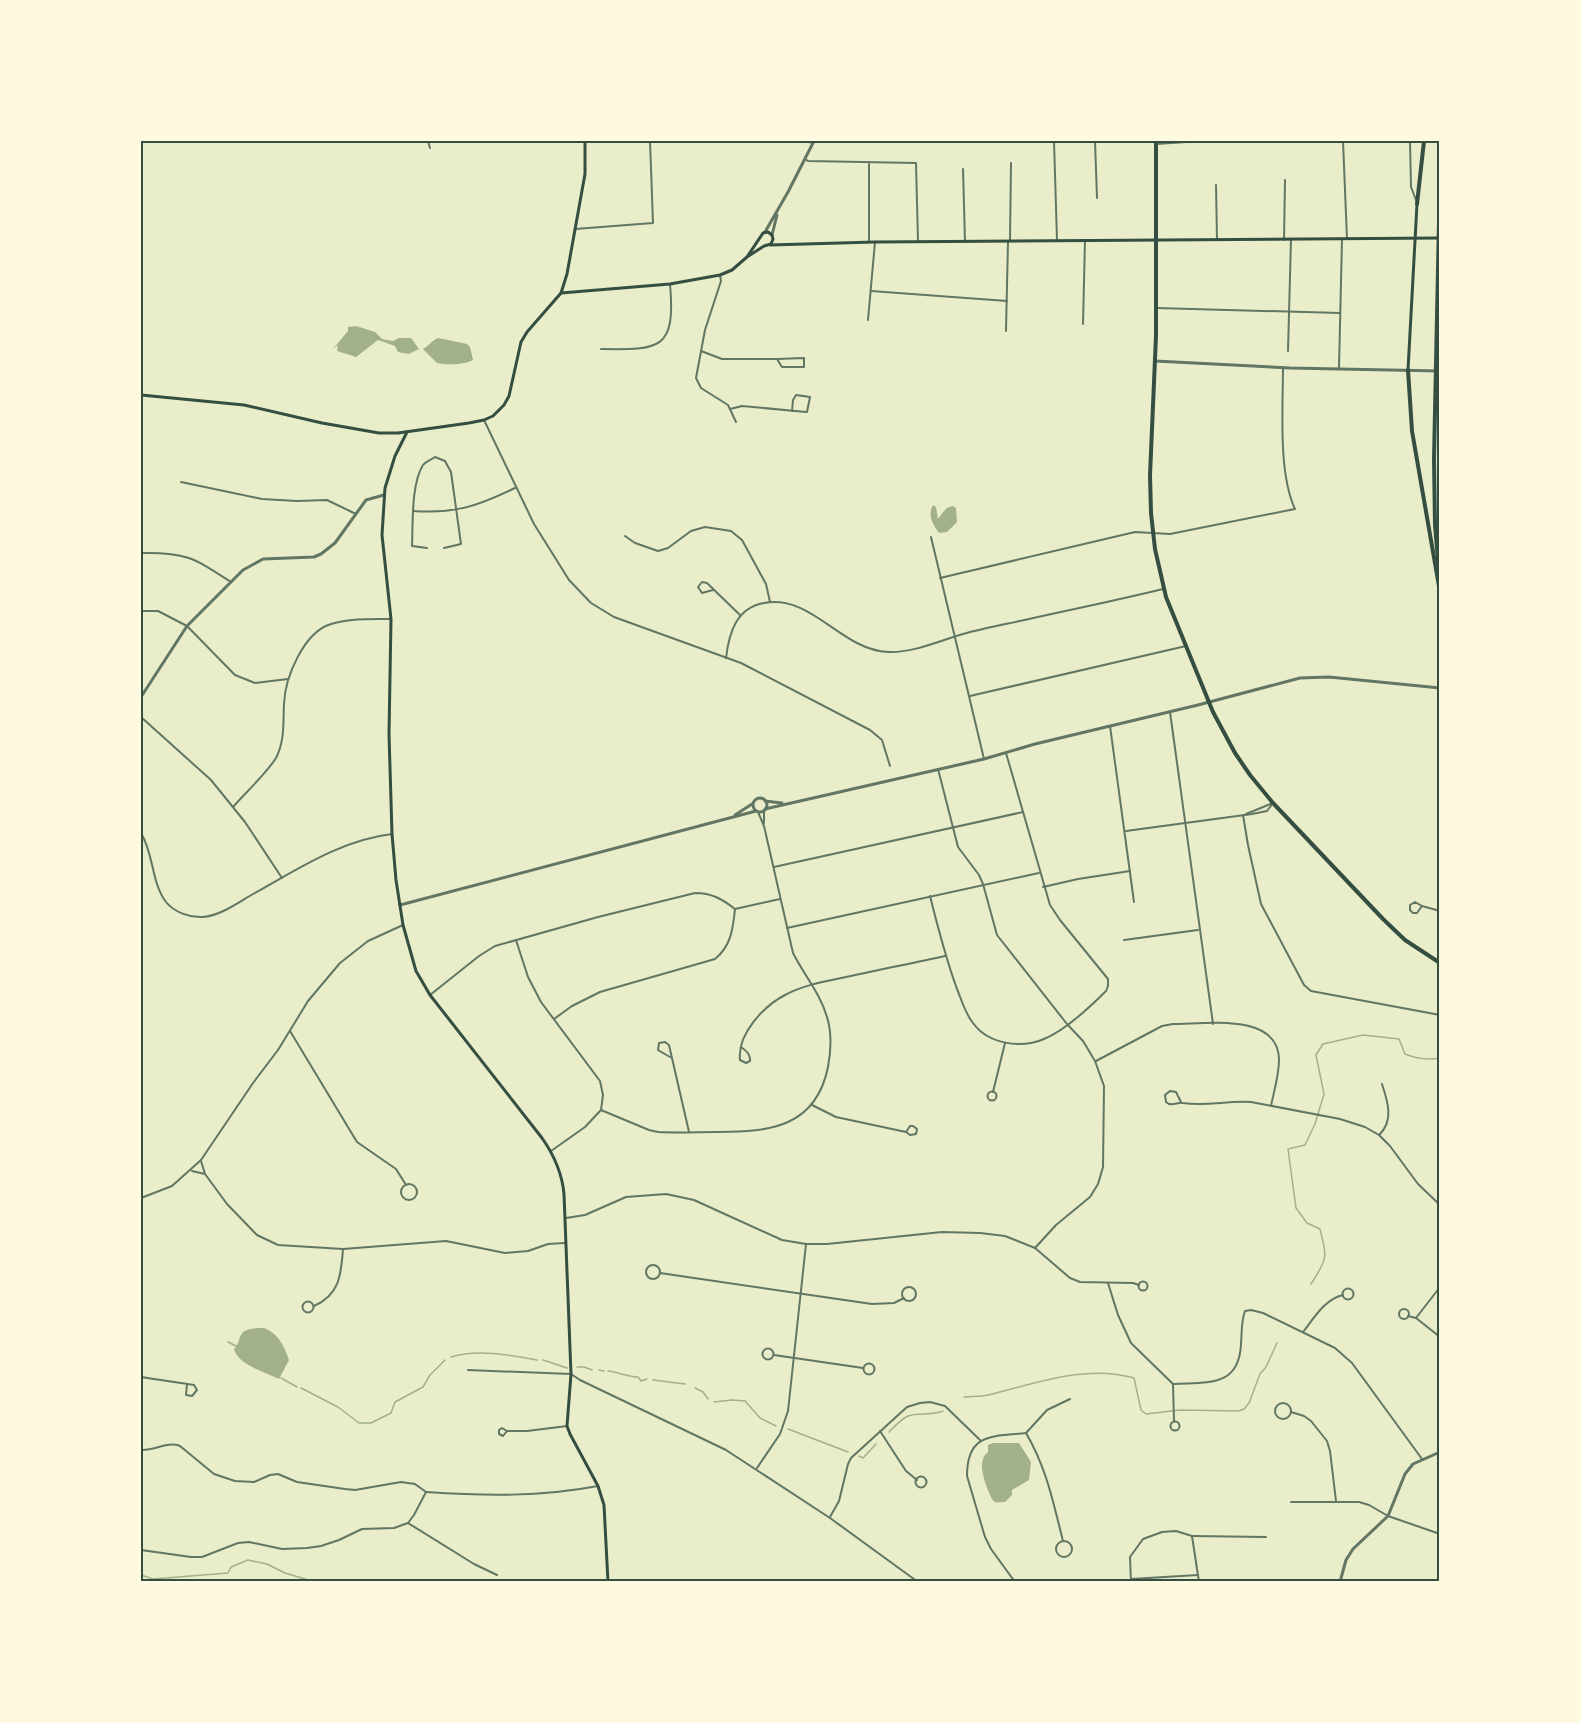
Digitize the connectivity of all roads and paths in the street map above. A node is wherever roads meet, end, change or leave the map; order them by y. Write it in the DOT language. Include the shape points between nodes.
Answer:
graph roads {
  1 [pos="344,141"];
  2 [pos="428,141"];
  3 [pos="585,141"];
  4 [pos="650,141"];
  5 [pos="804,141"];
  6 [pos="1054,141"];
  7 [pos="1095,141"];
  8 [pos="1202,141"];
  9 [pos="1343,141"];
  10 [pos="1410,141"];
  11 [pos="1424,141"];
  12 [pos="338,142"];
  13 [pos="813,142"];
  14 [pos="1156,142"];
  15 [pos="430,148"];
  16 [pos="805,159"];
  17 [pos="869,162"];
  18 [pos="1011,163"];
  19 [pos="963,169"];
  20 [pos="1440,174"];
  21 [pos="1285,180"];
  22 [pos="1216,185"];
  23 [pos="1097,198"];
  24 [pos="1417,204"];
  25 [pos="777,213"];
  26 [pos="575,229"];
  27 [pos="1439,231"];
  28 [pos="765,232"];
  29 [pos="772,236"];
  30 [pos="1440,238"];
  31 [pos="1157,239"];
  32 [pos="1291,239"];
  33 [pos="1342,239"];
  34 [pos="1347,239"];
  35 [pos="1414,239"];
  36 [pos="759,240"];
  37 [pos="1085,240"];
  38 [pos="1217,240"];
  39 [pos="1284,240"];
  40 [pos="1009,241"];
  41 [pos="1057,241"];
  42 [pos="869,242"];
  43 [pos="875,242"];
  44 [pos="918,242"];
  45 [pos="965,242"];
  46 [pos="786,244"];
  47 [pos="770,245"];
  48 [pos="764,246"];
  49 [pos="747,257"];
  50 [pos="720,275"];
  51 [pos="670,284"];
  52 [pos="871,291"];
  53 [pos="561,293"];
  54 [pos="1006,302"];
  55 [pos="1156,308"];
  56 [pos="1290,311"];
  57 [pos="1340,313"];
  58 [pos="868,320"];
  59 [pos="1083,324"];
  60 [pos="1006,331"];
  61 [pos="601,349"];
  62 [pos="701,351"];
  63 [pos="1288,351"];
  64 [pos="777,359"];
  65 [pos="1155,361"];
  66 [pos="1283,367"];
  67 [pos="1339,368"];
  68 [pos="1408,370"];
  69 [pos="1440,371"];
  70 [pos="141,395"];
  71 [pos="730,409"];
  72 [pos="792,411"];
  73 [pos="484,420"];
  74 [pos="736,422"];
  75 [pos="407,432"];
  76 [pos="181,482"];
  77 [pos="515,488"];
  78 [pos="384,495"];
  79 [pos="457,510"];
  80 [pos="413,511"];
  81 [pos="356,514"];
  82 [pos="1153,532"];
  83 [pos="625,536"];
  84 [pos="931,537"];
  85 [pos="427,548"];
  86 [pos="444,548"];
  87 [pos="141,553"];
  88 [pos="940,578"];
  89 [pos="231,582"];
  90 [pos="1440,583"];
  91 [pos="1163,589"];
  92 [pos="713,590"];
  93 [pos="1440,592"];
  94 [pos="770,602"];
  95 [pos="141,611"];
  96 [pos="740,615"];
  97 [pos="391,619"];
  98 [pos="187,626"];
  99 [pos="955,637"];
  100 [pos="1186,646"];
  101 [pos="726,658"];
  102 [pos="288,679"];
  103 [pos="1440,688"];
  104 [pos="969,696"];
  105 [pos="141,697"];
  106 [pos="1209,702"];
  107 [pos="1170,712"];
  108 [pos="141,717"];
  109 [pos="1110,726"];
  110 [pos="1006,753"];
  111 [pos="984,759"];
  112 [pos="890,766"];
  113 [pos="938,769"];
  114 [pos="764,801"];
  115 [pos="754,803"];
  116 [pos="790,803"];
  117 [pos="1273,803"];
  118 [pos="233,807"];
  119 [pos="765,810"];
  120 [pos="757,811"];
  121 [pos="1023,812"];
  122 [pos="1243,815"];
  123 [pos="731,818"];
  124 [pos="1185,822"];
  125 [pos="764,826"];
  126 [pos="954,828"];
  127 [pos="1125,831"];
  128 [pos="141,832"];
  129 [pos="392,834"];
  130 [pos="773,867"];
  131 [pos="1130,871"];
  132 [pos="1039,873"];
  133 [pos="282,878"];
  134 [pos="983,885"];
  135 [pos="1043,887"];
  136 [pos="930,896"];
  137 [pos="780,899"];
  138 [pos="1134,902"];
  139 [pos="400,905"];
  140 [pos="1422,906"];
  141 [pos="735,909"];
  142 [pos="1440,911"];
  143 [pos="403,926"];
  144 [pos="787,928"];
  145 [pos="1198,930"];
  146 [pos="516,940"];
  147 [pos="1124,940"];
  148 [pos="945,956"];
  149 [pos="1440,963"];
  150 [pos="812,985"];
  151 [pos="430,995"];
  152 [pos="1440,1014"];
  153 [pos="554,1019"];
  154 [pos="1067,1024"];
  155 [pos="1213,1024"];
  156 [pos="290,1031"];
  157 [pos="1005,1043"];
  158 [pos="741,1047"];
  159 [pos="670,1057"];
  160 [pos="1095,1061"];
  161 [pos="1382,1084"];
  162 [pos="993,1092"];
  163 [pos="1181,1102"];
  164 [pos="812,1105"];
  165 [pos="1271,1106"];
  166 [pos="601,1110"];
  167 [pos="689,1132"];
  168 [pos="906,1132"];
  169 [pos="1379,1136"];
  170 [pos="551,1151"];
  171 [pos="201,1161"];
  172 [pos="192,1171"];
  173 [pos="204,1174"];
  174 [pos="406,1185"];
  175 [pos="141,1198"];
  176 [pos="1440,1205"];
  177 [pos="565,1218"];
  178 [pos="566,1243"];
  179 [pos="806,1244"];
  180 [pos="1035,1248"];
  181 [pos="343,1249"];
  182 [pos="660,1273"];
  183 [pos="1108,1283"];
  184 [pos="1139,1285"];
  185 [pos="1440,1287"];
  186 [pos="800,1294"];
  187 [pos="1343,1295"];
  188 [pos="904,1298"];
  189 [pos="314,1306"];
  190 [pos="1408,1316"];
  191 [pos="1416,1318"];
  192 [pos="1303,1332"];
  193 [pos="1440,1337"];
  194 [pos="774,1355"];
  195 [pos="794,1357"];
  196 [pos="863,1368"];
  197 [pos="468,1370"];
  198 [pos="571,1374"];
  199 [pos="141,1377"];
  200 [pos="187,1384"];
  201 [pos="1173,1384"];
  202 [pos="1070,1399"];
  203 [pos="1291,1412"];
  204 [pos="1174,1421"];
  205 [pos="567,1426"];
  206 [pos="507,1431"];
  207 [pos="880,1431"];
  208 [pos="1026,1434"];
  209 [pos="980,1440"];
  210 [pos="141,1450"];
  211 [pos="1440,1452"];
  212 [pos="1422,1459"];
  213 [pos="757,1468"];
  214 [pos="917,1480"];
  215 [pos="598,1486"];
  216 [pos="426,1492"];
  217 [pos="1336,1501"];
  218 [pos="1291,1502"];
  219 [pos="1388,1516"];
  220 [pos="830,1518"];
  221 [pos="408,1523"];
  222 [pos="1440,1534"];
  223 [pos="1192,1536"];
  224 [pos="1266,1537"];
  225 [pos="1063,1541"];
  226 [pos="141,1550"];
  227 [pos="497,1575"];
  228 [pos="1198,1575"];
  229 [pos="1131,1581"];
  230 [pos="608,1582"];
  231 [pos="918,1582"];
  232 [pos="1015,1582"];
  233 [pos="1199,1582"];
  234 [pos="1340,1582"];
  1 -- 12 [label="street"];
  2 -- 15 [label="street"];
  3 -- 26 [label="main road" via="586,165"];
  4 -- 26 [label="street" via="653,223"];
  5 -- 13 [label="street"];
  6 -- 41 [label="street"];
  7 -- 23 [label="street"];
  8 -- 14 [label="street"];
  9 -- 34 [label="street"];
  10 -- 24 [label="street" via="1411,187"];
  11 -- 24 [label="main road"];
  13 -- 16 [label="street"];
  14 -- 31 [label="main road"];
  16 -- 17 [label="street"];
  16 -- 25 [label="street"];
  17 -- 42 [label="street"];
  17 -- 44 [label="street" via="916,163"];
  18 -- 40 [label="street"];
  19 -- 45 [label="street"];
  20 -- 27 [label="main road"];
  21 -- 39 [label="street"];
  22 -- 38 [label="street"];
  24 -- 35 [label="main road"];
  25 -- 28 [label="street"];
  25 -- 29 [label="street"];
  26 -- 53 [label="main road"];
  27 -- 90 [label="main road" via="1434,492"];
  28 -- 29 [label="main road"];
  28 -- 36 [label="main road"];
  29 -- 46 [label="main road"];
  29 -- 47 [label="main road"];
  30 -- 35 [label="main road"];
  31 -- 37 [label="main road"];
  31 -- 38 [label="main road"];
  31 -- 55 [label="main road"];
  32 -- 33 [label="main road"];
  32 -- 39 [label="main road"];
  32 -- 56 [label="street"];
  33 -- 34 [label="main road"];
  33 -- 57 [label="street"];
  34 -- 35 [label="main road"];
  35 -- 68 [label="main road"];
  36 -- 48 [label="main road"];
  36 -- 49 [label="main road"];
  37 -- 41 [label="main road"];
  37 -- 59 [label="street"];
  38 -- 39 [label="main road"];
  40 -- 41 [label="main road"];
  40 -- 45 [label="main road"];
  40 -- 54 [label="street"];
  42 -- 43 [label="main road"];
  42 -- 46 [label="main road"];
  43 -- 44 [label="main road"];
  43 -- 52 [label="street"];
  44 -- 45 [label="main road"];
  46 -- 47 [label="main road"];
  47 -- 48 [label="main road"];
  48 -- 49 [label="main road"];
  49 -- 50 [label="main road"];
  50 -- 51 [label="main road"];
  50 -- 62 [label="street"];
  51 -- 53 [label="main road"];
  51 -- 61 [label="street" via="671,321 663,339 654,347 640,350"];
  52 -- 54 [label="street"];
  52 -- 58 [label="street"];
  53 -- 73 [label="main road" via="521,342 506,403"];
  54 -- 60 [label="street"];
  55 -- 56 [label="street"];
  55 -- 65 [label="main road"];
  56 -- 57 [label="street"];
  56 -- 63 [label="street"];
  57 -- 67 [label="street"];
  62 -- 64 [label="street" via="722,359"];
  62 -- 71 [label="street" via="696,375 699,385"];
  64 -- 64 [label="street" via="782,367 804,367 804,358"];
  65 -- 66 [label="street"];
  65 -- 82 [label="main road" via="1150,475"];
  66 -- 67 [label="street"];
  66 -- 82 [label="street" via="1284,447 1290,499 1295,509 1170,534"];
  67 -- 68 [label="street"];
  68 -- 69 [label="street"];
  68 -- 93 [label="main road" via="1412,431"];
  70 -- 75 [label="main road" via="244,405 371,432"];
  71 -- 72 [label="street" via="741,406"];
  71 -- 74 [label="street"];
  72 -- 72 [label="street" via="807,412 810,397 796,395"];
  73 -- 75 [label="main road"];
  73 -- 77 [label="street"];
  75 -- 78 [label="main road" via="392,463"];
  76 -- 81 [label="street" via="262,499 327,500"];
  77 -- 79 [label="street"];
  77 -- 101 [label="street" via="575,588 591,603 614,617"];
  78 -- 81 [label="street" via="369,498"];
  78 -- 97 [label="main road" via="382,535"];
  79 -- 80 [label="street"];
  79 -- 80 [label="street" via="452,472 445,461 435,457 424,462"];
  79 -- 86 [label="street" via="461,543"];
  80 -- 85 [label="street" via="412,546"];
  81 -- 89 [label="street" via="321,554 263,559"];
  82 -- 88 [label="street" via="1135,532"];
  82 -- 91 [label="main road"];
  83 -- 94 [label="street" via="658,551 705,527 731,531 742,540 766,584"];
  84 -- 88 [label="street"];
  87 -- 89 [label="street" via="180,554"];
  88 -- 99 [label="street"];
  89 -- 98 [label="street"];
  91 -- 99 [label="street"];
  91 -- 100 [label="main road"];
  92 -- 92 [label="street" via="704,582 698,587 702,593"];
  92 -- 96 [label="street"];
  94 -- 96 [label="street"];
  94 -- 99 [label="street" via="800,607 873,650 900,652"];
  95 -- 98 [label="street" via="158,611"];
  96 -- 101 [label="street" via="732,627"];
  97 -- 102 [label="street" via="330,624 304,646"];
  97 -- 129 [label="main road"];
  98 -- 102 [label="street" via="235,675 255,683"];
  98 -- 105 [label="street"];
  99 -- 104 [label="street"];
  100 -- 104 [label="street"];
  100 -- 106 [label="main road"];
  101 -- 112 [label="street" via="877,734"];
  102 -- 118 [label="street" via="283,736 276,757"];
  103 -- 106 [label="street" via="1312,676"];
  104 -- 111 [label="street"];
  106 -- 107 [label="street"];
  106 -- 117 [label="main road" via="1235,753"];
  107 -- 109 [label="street"];
  107 -- 124 [label="street"];
  108 -- 118 [label="street" via="193,762"];
  109 -- 110 [label="street"];
  109 -- 127 [label="street"];
  110 -- 111 [label="street"];
  110 -- 121 [label="street"];
  111 -- 113 [label="street"];
  113 -- 116 [label="street"];
  113 -- 126 [label="street"];
  114 -- 115 [label="street"];
  114 -- 116 [label="street"];
  114 -- 119 [label="street"];
  115 -- 120 [label="street"];
  115 -- 123 [label="street"];
  116 -- 119 [label="street"];
  117 -- 122 [label="street"];
  117 -- 122 [label="street" via="1267,811"];
  117 -- 149 [label="main road" via="1387,924"];
  118 -- 133 [label="street"];
  119 -- 120 [label="street"];
  119 -- 125 [label="street"];
  120 -- 123 [label="street"];
  120 -- 125 [label="street"];
  121 -- 126 [label="street"];
  121 -- 132 [label="street"];
  122 -- 124 [label="street"];
  122 -- 152 [label="street" via="1261,904 1304,985 1311,991"];
  123 -- 139 [label="street"];
  124 -- 127 [label="street"];
  124 -- 145 [label="street"];
  125 -- 130 [label="street"];
  126 -- 130 [label="street"];
  126 -- 134 [label="street" via="958,847"];
  127 -- 131 [label="street"];
  128 -- 133 [label="street" via="161,894 179,912 200,917 212,915"];
  129 -- 133 [label="street" via="336,849"];
  129 -- 139 [label="main road"];
  130 -- 137 [label="street"];
  131 -- 135 [label="street"];
  131 -- 138 [label="street"];
  132 -- 134 [label="street"];
  132 -- 135 [label="street"];
  134 -- 136 [label="street"];
  134 -- 154 [label="street" via="997,935"];
  135 -- 154 [label="street" via="1053,911 1108,979 1102,995"];
  136 -- 144 [label="street"];
  136 -- 148 [label="street"];
  137 -- 141 [label="street"];
  137 -- 144 [label="street"];
  139 -- 143 [label="main road"];
  140 -- 140 [label="street" via="1415,914 1410,909 1414,902"];
  140 -- 142 [label="street"];
  141 -- 146 [label="street" via="716,896 695,893"];
  141 -- 153 [label="street" via="728,947 715,959 600,992"];
  143 -- 151 [label="main road" via="416,971"];
  143 -- 156 [label="street" via="368,941 340,963 308,1001"];
  144 -- 150 [label="street" via="793,952"];
  145 -- 147 [label="street"];
  145 -- 155 [label="street"];
  146 -- 151 [label="street" via="486,951"];
  146 -- 153 [label="street" via="535,991"];
  148 -- 150 [label="street"];
  148 -- 157 [label="street" via="973,1023"];
  150 -- 158 [label="street" via="787,994 771,1006 748,1031"];
  150 -- 164 [label="street" via="828,1019 831,1045 826,1077"];
  151 -- 170 [label="main road"];
  153 -- 166 [label="street" via="600,1081"];
  154 -- 157 [label="street" via="1043,1040"];
  154 -- 160 [label="street"];
  155 -- 160 [label="street" via="1162,1026"];
  155 -- 165 [label="street" via="1246,1025 1273,1040 1279,1058"];
  156 -- 171 [label="street"];
  156 -- 174 [label="street" via="357,1142 396,1169"];
  157 -- 162 [label="street"];
  158 -- 158 [label="street" via="740,1060 750,1062 749,1053"];
  159 -- 159 [label="street" via="667,1043 662,1041 658,1050"];
  159 -- 167 [label="street"];
  160 -- 180 [label="street" via="1104,1086 1103,1167 1098,1184 1090,1197"];
  161 -- 169 [label="street" via="1389,1113"];
  163 -- 163 [label="street" via="1169,1104 1165,1095 1176,1092"];
  163 -- 165 [label="street" via="1195,1106 1242,1101"];
  164 -- 167 [label="street" via="795,1119 766,1130"];
  164 -- 168 [label="street" via="836,1117"];
  165 -- 169 [label="street" via="1359,1124"];
  166 -- 167 [label="street" via="649,1130"];
  166 -- 170 [label="street" via="585,1127"];
  169 -- 176 [label="street"];
  170 -- 177 [label="main road" via="562,1180"];
  171 -- 172 [label="street"];
  171 -- 173 [label="street"];
  172 -- 173 [label="street"];
  172 -- 175 [label="street" via="172,1186"];
  173 -- 181 [label="street" via="227,1204 265,1240 278,1245"];
  174 -- 174 [label="street" via="416,1189 413,1199 402,1196"];
  177 -- 178 [label="main road"];
  177 -- 179 [label="street" via="585,1215 626,1197 666,1194 693,1200 773,1237"];
  178 -- 181 [label="street" via="516,1253 446,1241"];
  178 -- 198 [label="main road"];
  179 -- 180 [label="street" via="952,1232 1005,1236"];
  179 -- 186 [label="street"];
  180 -- 183 [label="street" via="1073,1280"];
  181 -- 189 [label="street" via="339,1281 331,1295"];
  182 -- 182 [label="street" via="653,1265 646,1270 652,1279"];
  182 -- 186 [label="street"];
  183 -- 184 [label="street"];
  183 -- 201 [label="street" via="1131,1343"];
  185 -- 191 [label="street"];
  186 -- 188 [label="street" via="879,1304"];
  186 -- 195 [label="street"];
  187 -- 192 [label="street" via="1327,1304"];
  188 -- 188 [label="street" via="912,1300 915,1290 905,1289"];
  190 -- 191 [label="street"];
  191 -- 193 [label="street"];
  192 -- 201 [label="street" via="1263,1312 1245,1311 1239,1362 1234,1372 1217,1381"];
  192 -- 212 [label="street" via="1335,1348 1352,1363"];
  194 -- 195 [label="street"];
  195 -- 196 [label="street"];
  195 -- 213 [label="street" via="785,1419 772,1448"];
  197 -- 198 [label="street"];
  198 -- 205 [label="main road"];
  198 -- 213 [label="street"];
  199 -- 200 [label="street"];
  200 -- 200 [label="street" via="196,1386 192,1396 186,1395"];
  201 -- 204 [label="street"];
  202 -- 208 [label="street" via="1047,1410"];
  203 -- 203 [label="street" via="1282,1403 1275,1412 1283,1419"];
  203 -- 217 [label="street" via="1311,1421 1327,1441"];
  205 -- 206 [label="street"];
  205 -- 215 [label="main road"];
  207 -- 209 [label="street" via="907,1407 930,1402 951,1410"];
  207 -- 214 [label="street" via="906,1471"];
  207 -- 220 [label="street" via="851,1458 842,1493"];
  208 -- 209 [label="street"];
  208 -- 225 [label="street" via="1047,1476"];
  209 -- 232 [label="street" via="972,1450 967,1476 985,1537"];
  210 -- 216 [label="street" via="174,1444 214,1474 245,1482 278,1474 297,1482 355,1490 401,1482 415,1484"];
  211 -- 212 [label="street"];
  212 -- 219 [label="street" via="1405,1474"];
  213 -- 220 [label="street"];
  215 -- 216 [label="street" via="518,1495"];
  215 -- 230 [label="main road" via="605,1515"];
  216 -- 221 [label="street"];
  217 -- 218 [label="street"];
  217 -- 219 [label="street" via="1359,1502"];
  219 -- 222 [label="street"];
  219 -- 234 [label="street" via="1353,1549"];
  220 -- 231 [label="street"];
  221 -- 226 [label="street" via="394,1528 362,1529 331,1543 307,1548 282,1549 249,1542 202,1557"];
  221 -- 227 [label="street"];
  223 -- 224 [label="street"];
  223 -- 228 [label="street"];
  223 -- 229 [label="street" via="1176,1531 1143,1539 1130,1557"];
  225 -- 225 [label="street" via="1056,1551 1065,1556 1071,1547"];
  228 -- 229 [label="street"];
  228 -- 233 [label="street"];
}
